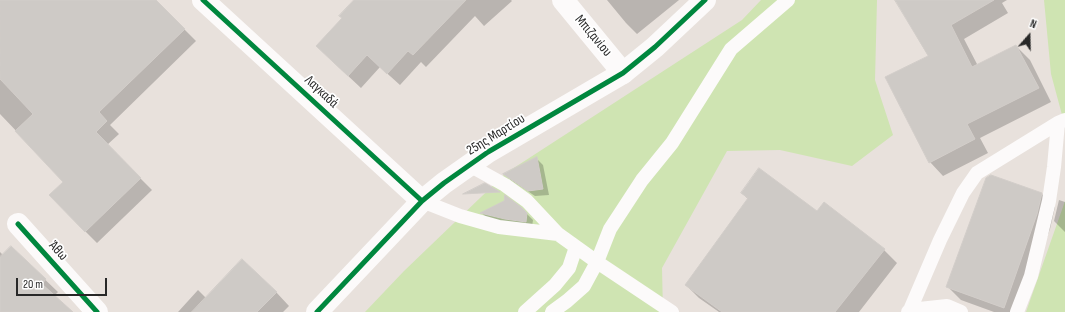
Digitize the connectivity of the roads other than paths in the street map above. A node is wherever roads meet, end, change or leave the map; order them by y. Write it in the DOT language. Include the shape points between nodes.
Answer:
graph roads {
  1 [pos="203,0"];
  2 [pos="563,0"];
  3 [pos="705,0"];
  4 [pos="788,0"];
  5 [pos="623,73"];
  6 [pos="1062,122"];
  7 [pos="469,165"];
  8 [pos="422,202"];
  9 [pos="18,224"];
  10 [pos="558,234"];
  11 [pos="576,247"];
  12 [pos="597,262"];
  13 [pos="909,311"];
  14 [pos="97,312"];
  15 [pos="317,312"];
  16 [pos="525,312"];
  17 [pos="552,312"];
  18 [pos="672,312"];
  19 [pos="960,312"];
  20 [pos="1016,312"];
  1 -- 8 [label="street, Λαγκαδά"];
  2 -- 5 [label="street, Μπιζανίου"];
  3 -- 5 [label="street, 25ης Μαρτίου"];
  4 -- 12 [label="lane" via="730,49 672,143 642,180 610,229"];
  5 -- 7 [label="street, 25ης Μαρτίου"];
  6 -- 13 [label="lane" via="977,173 963,193 943,233"];
  6 -- 20 [label="lane" via="1049,201 1031,276"];
  7 -- 8 [label="street, 25ης Μαρτίου"];
  7 -- 10 [label="lane" via="527,201"];
  8 -- 10 [label="lane" via="499,227"];
  8 -- 15 [label="street, 25ης Μαρτίου"];
  9 -- 14 [label="street, Άθω"];
  10 -- 11 [label="lane"];
  11 -- 12 [label="lane"];
  11 -- 16 [label="lane" via="569,268 555,285"];
  12 -- 17 [label="lane" via="584,286"];
  12 -- 18 [label="lane"];
  13 -- 19 [label="lane" via="947,306"];
}
